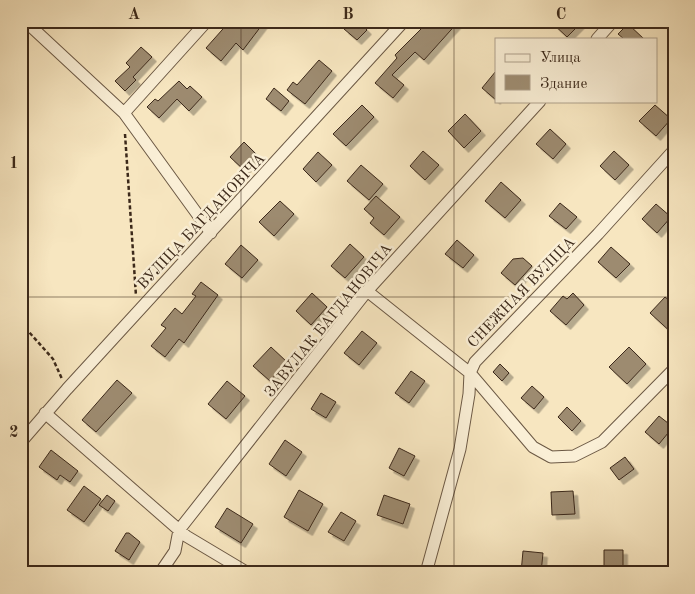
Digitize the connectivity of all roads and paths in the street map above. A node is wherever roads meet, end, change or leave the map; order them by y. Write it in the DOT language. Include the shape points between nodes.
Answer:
graph roads {
  1 [pos="25,21"];
  2 [pos="207,21"];
  3 [pos="404,21"];
  4 [pos="613,21"];
  5 [pos="599,38"];
  6 [pos="539,102"];
  7 [pos="124,113"];
  8 [pos="125,132"];
  9 [pos="674,150"];
  10 [pos="212,232"];
  11 [pos="367,291"];
  12 [pos="143,306"];
  13 [pos="21,323"];
  14 [pos="674,369"];
  15 [pos="470,373"];
  16 [pos="67,389"];
  17 [pos="45,413"];
  18 [pos="21,442"];
  19 [pos="179,530"];
  20 [pos="160,573"];
  21 [pos="248,573"];
  22 [pos="426,573"];
  1 -- 7 [label="street"];
  2 -- 7 [label="street"];
  3 -- 10 [label="street, ВУЛІЦА БАГДАНОВІЧА"];
  4 -- 5 [label="street"];
  6 -- 11 [label="street, ЗАВУЛАК БАГДАНОВІЧА"];
  7 -- 10 [label="street"];
  8 -- 12 [label="path" via="136,297"];
  9 -- 15 [label="street, СНЕЖНАЯ ВУЛІЦА" via="475,362"];
  10 -- 12 [label="street, ВУЛІЦА БАГДАНОВІЧА"];
  11 -- 15 [label="street"];
  11 -- 19 [label="street, ЗАВУЛАК БАГДАНОВІЧА"];
  12 -- 16 [label="street, ВУЛІЦА БАГДАНОВІЧА"];
  13 -- 16 [label="path" via="53,359"];
  14 -- 15 [label="street" via="602,442 574,456 551,457 533,447"];
  15 -- 22 [label="street, СНЕЖНАЯ ВУЛІЦА" via="460,449"];
  16 -- 17 [label="street, ВУЛІЦА БАГДАНОВІЧА"];
  17 -- 18 [label="street, ВУЛІЦА БАГДАНОВІЧА"];
  17 -- 19 [label="street"];
  19 -- 20 [label="street, ЗАВУЛАК БАГДАНОВІЧА" via="175,551"];
  19 -- 21 [label="street"];
}
